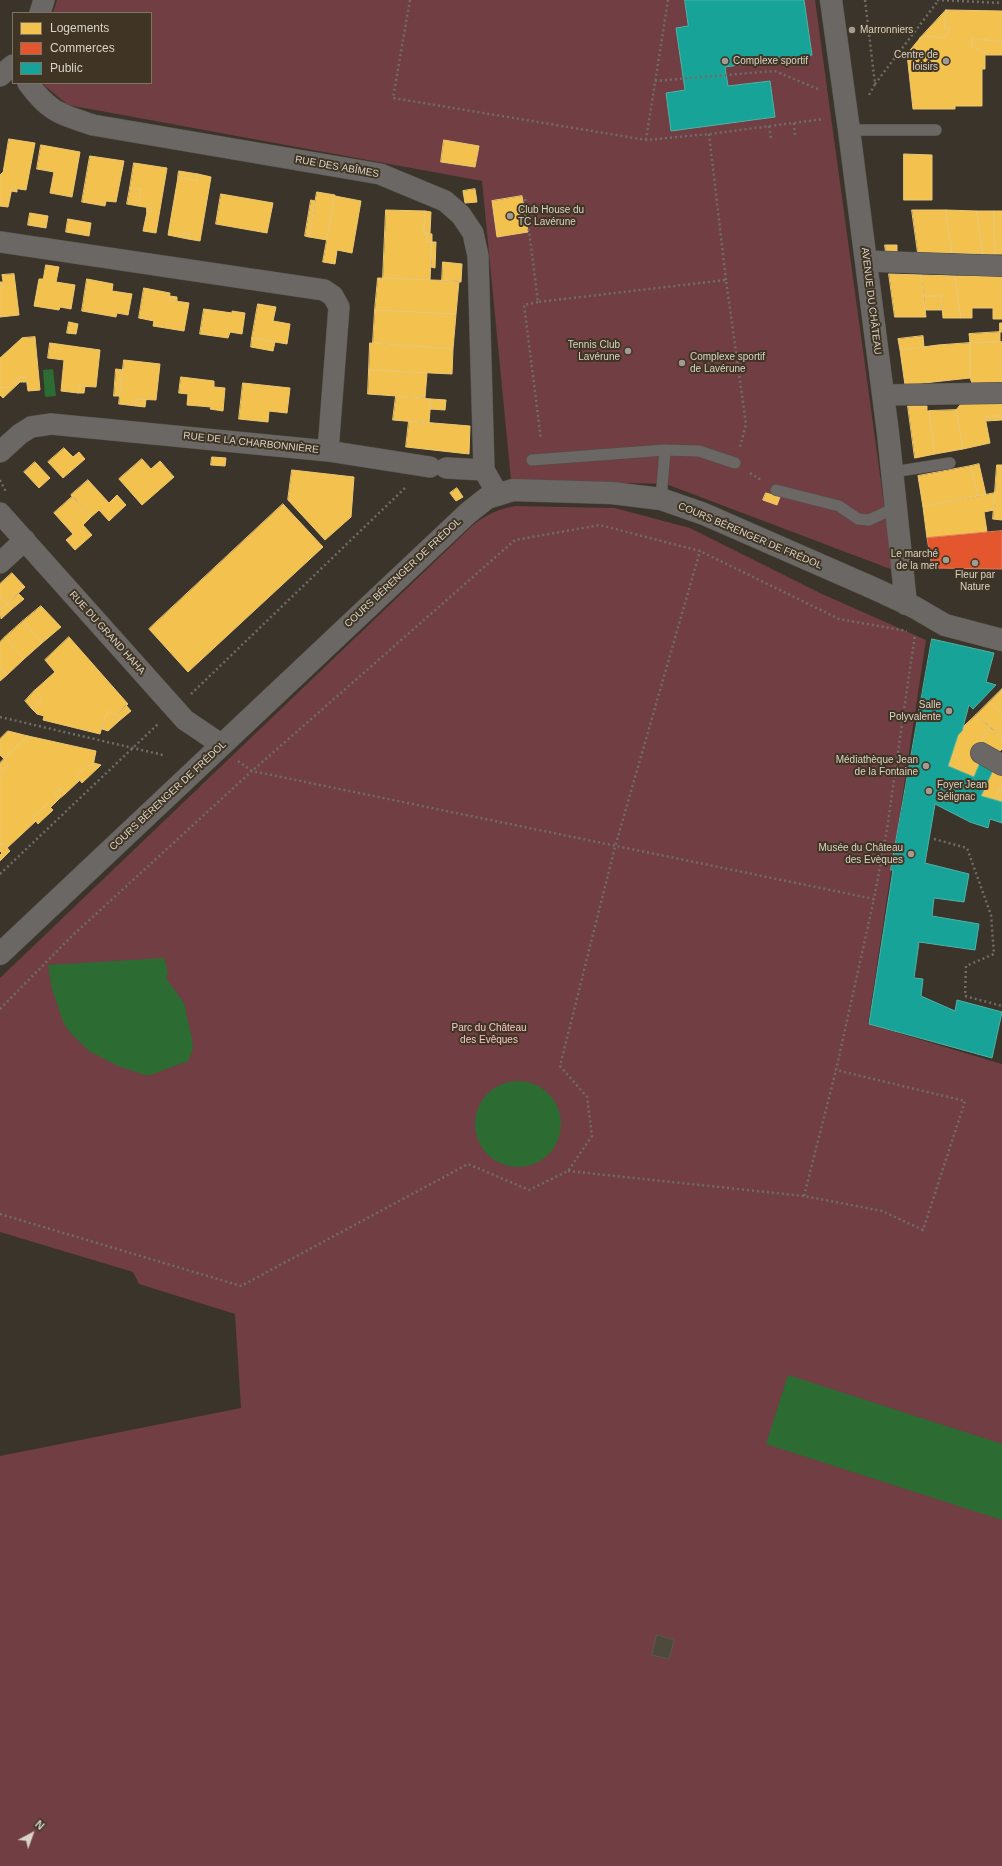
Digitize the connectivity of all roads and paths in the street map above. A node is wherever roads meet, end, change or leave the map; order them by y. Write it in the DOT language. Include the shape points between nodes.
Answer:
graph roads {
  1 [pos="44,0"];
  2 [pos="410,0"];
  3 [pos="668,0"];
  4 [pos="831,0"];
  5 [pos="865,0"];
  6 [pos="938,1"];
  7 [pos="1002,2"];
  8 [pos="40,12"];
  9 [pos="12,66"];
  10 [pos="0,76"];
  11 [pos="655,81"];
  12 [pos="29,84"];
  13 [pos="875,84"];
  14 [pos="842,87"];
  15 [pos="820,90"];
  16 [pos="821,97"];
  17 [pos="868,97"];
  18 [pos="823,112"];
  19 [pos="794,123"];
  20 [pos="769,126"];
  21 [pos="850,130"];
  22 [pos="936,130"];
  23 [pos="709,134"];
  24 [pos="795,135"];
  25 [pos="771,138"];
  26 [pos="646,140"];
  27 [pos="525,199"];
  28 [pos="0,242"];
  29 [pos="866,261"];
  30 [pos="1002,266"];
  31 [pos="726,280"];
  32 [pos="538,302"];
  33 [pos="1002,393"];
  34 [pos="883,395"];
  35 [pos="541,439"];
  36 [pos="665,450"];
  37 [pos="328,451"];
  38 [pos="0,452"];
  39 [pos="532,460"];
  40 [pos="735,463"];
  41 [pos="950,463"];
  42 [pos="484,470"];
  43 [pos="893,472"];
  44 [pos="408,485"];
  45 [pos="776,490"];
  46 [pos="498,495"];
  47 [pos="661,499"];
  48 [pos="897,507"];
  49 [pos="0,513"];
  50 [pos="25,540"];
  51 [pos="700,551"];
  52 [pos="0,564"];
  53 [pos="906,604"];
  54 [pos="1002,640"];
  55 [pos="175,709"];
  56 [pos="0,717"];
  57 [pos="222,745"];
  58 [pos="132,748"];
  59 [pos="981,753"];
  60 [pos="163,755"];
  61 [pos="1002,764"];
  62 [pos="252,771"];
  63 [pos="934,840"];
  64 [pos="615,847"];
  65 [pos="0,874"];
  66 [pos="874,899"];
  67 [pos="0,954"];
  68 [pos="1002,1006"];
  69 [pos="0,1009"];
  70 [pos="836,1070"];
  71 [pos="568,1171"];
  72 [pos="804,1196"];
  73 [pos="0,1214"];
  1 -- 8 [label="street"];
  2 -- 26 [label="path" via="393,98"];
  3 -- 11 [label="path"];
  4 -- 14 [label="street, AVENUE DU CHÂTEAU"];
  5 -- 13 [label="path"];
  6 -- 7 [label="path"];
  6 -- 13 [label="path"];
  9 -- 10 [label="street"];
  11 -- 15 [label="path" via="775,71"];
  11 -- 26 [label="path"];
  12 -- 42 [label="street, RUE DES ABÎMES" via="40,99 59,114 93,125 380,174 445,201 462,215 473,233 478,256"];
  13 -- 17 [label="path"];
  14 -- 15 [label="path"];
  14 -- 21 [label="street, AVENUE DU CHÂTEAU"];
  15 -- 16 [label="path"];
  18 -- 19 [label="path" via="824,119"];
  19 -- 20 [label="path"];
  19 -- 24 [label="path"];
  20 -- 23 [label="path"];
  20 -- 25 [label="path"];
  21 -- 22 [label="lane"];
  21 -- 29 [label="street, AVENUE DU CHÂTEAU"];
  23 -- 26 [label="path"];
  23 -- 31 [label="path"];
  27 -- 32 [label="path"];
  28 -- 37 [label="street, RUE DE LA CHARBONNIÈRE" via="324,290 334,296 339,307"];
  29 -- 30 [label="street"];
  29 -- 34 [label="street, AVENUE DU CHÂTEAU"];
  31 -- 32 [label="path"];
  31 -- 40 [label="path" via="746,424"];
  32 -- 35 [label="path" via="524,305"];
  33 -- 34 [label="street"];
  34 -- 43 [label="street, AVENUE DU CHÂTEAU"];
  36 -- 39 [label="lane"];
  36 -- 40 [label="lane" via="699,451"];
  36 -- 47 [label="lane"];
  37 -- 38 [label="street, RUE DE LA CHARBONNIÈRE" via="51,424 30,427"];
  37 -- 42 [label="street" via="438,467"];
  40 -- 45 [label="path"];
  41 -- 43 [label="lane"];
  42 -- 46 [label="street, RUE DES ABÎMES"];
  43 -- 48 [label="street, AVENUE DU CHÂTEAU"];
  44 -- 55 [label="path"];
  45 -- 48 [label="lane" via="839,506 858,519 869,520"];
  46 -- 47 [label="street, COURS BÉRENGER DE FRÉDOL" via="513,490 612,493"];
  46 -- 57 [label="street, COURS BÉRENGER DE FRÉDOL" via="487,498 468,513"];
  47 -- 53 [label="street, COURS BÉRENGER DE FRÉDOL" via="704,514"];
  48 -- 53 [label="street, AVENUE DU CHÂTEAU"];
  49 -- 50 [label="street, RUE DU GRAND HAHA"];
  50 -- 52 [label="street"];
  50 -- 55 [label="street, RUE DU GRAND HAHA"];
  51 -- 62 [label="path" via="600,526 515,540"];
  51 -- 64 [label="path"];
  51 -- 66 [label="path" via="839,619 915,633 887,829"];
  53 -- 54 [label="street, COURS BÉRENGER DE FRÉDOL" via="954,628"];
  55 -- 57 [label="street, RUE DU GRAND HAHA" via="185,720"];
  55 -- 58 [label="path"];
  56 -- 58 [label="path"];
  57 -- 67 [label="street, COURS BÉRENGER DE FRÉDOL"];
  58 -- 60 [label="path"];
  58 -- 65 [label="path"];
  59 -- 61 [label="street"];
  62 -- 64 [label="path"];
  62 -- 69 [label="path" via="72,936"];
  63 -- 68 [label="path" via="967,848 991,915 994,954 966,966 966,996"];
  64 -- 66 [label="path"];
  64 -- 71 [label="path" via="560,1066 587,1097 592,1136"];
  66 -- 70 [label="path"];
  70 -- 72 [label="path"];
  70 -- 72 [label="path" via="965,1101 923,1230 882,1211"];
  71 -- 72 [label="path"];
  71 -- 73 [label="path" via="529,1190 468,1164 241,1286"];
}
